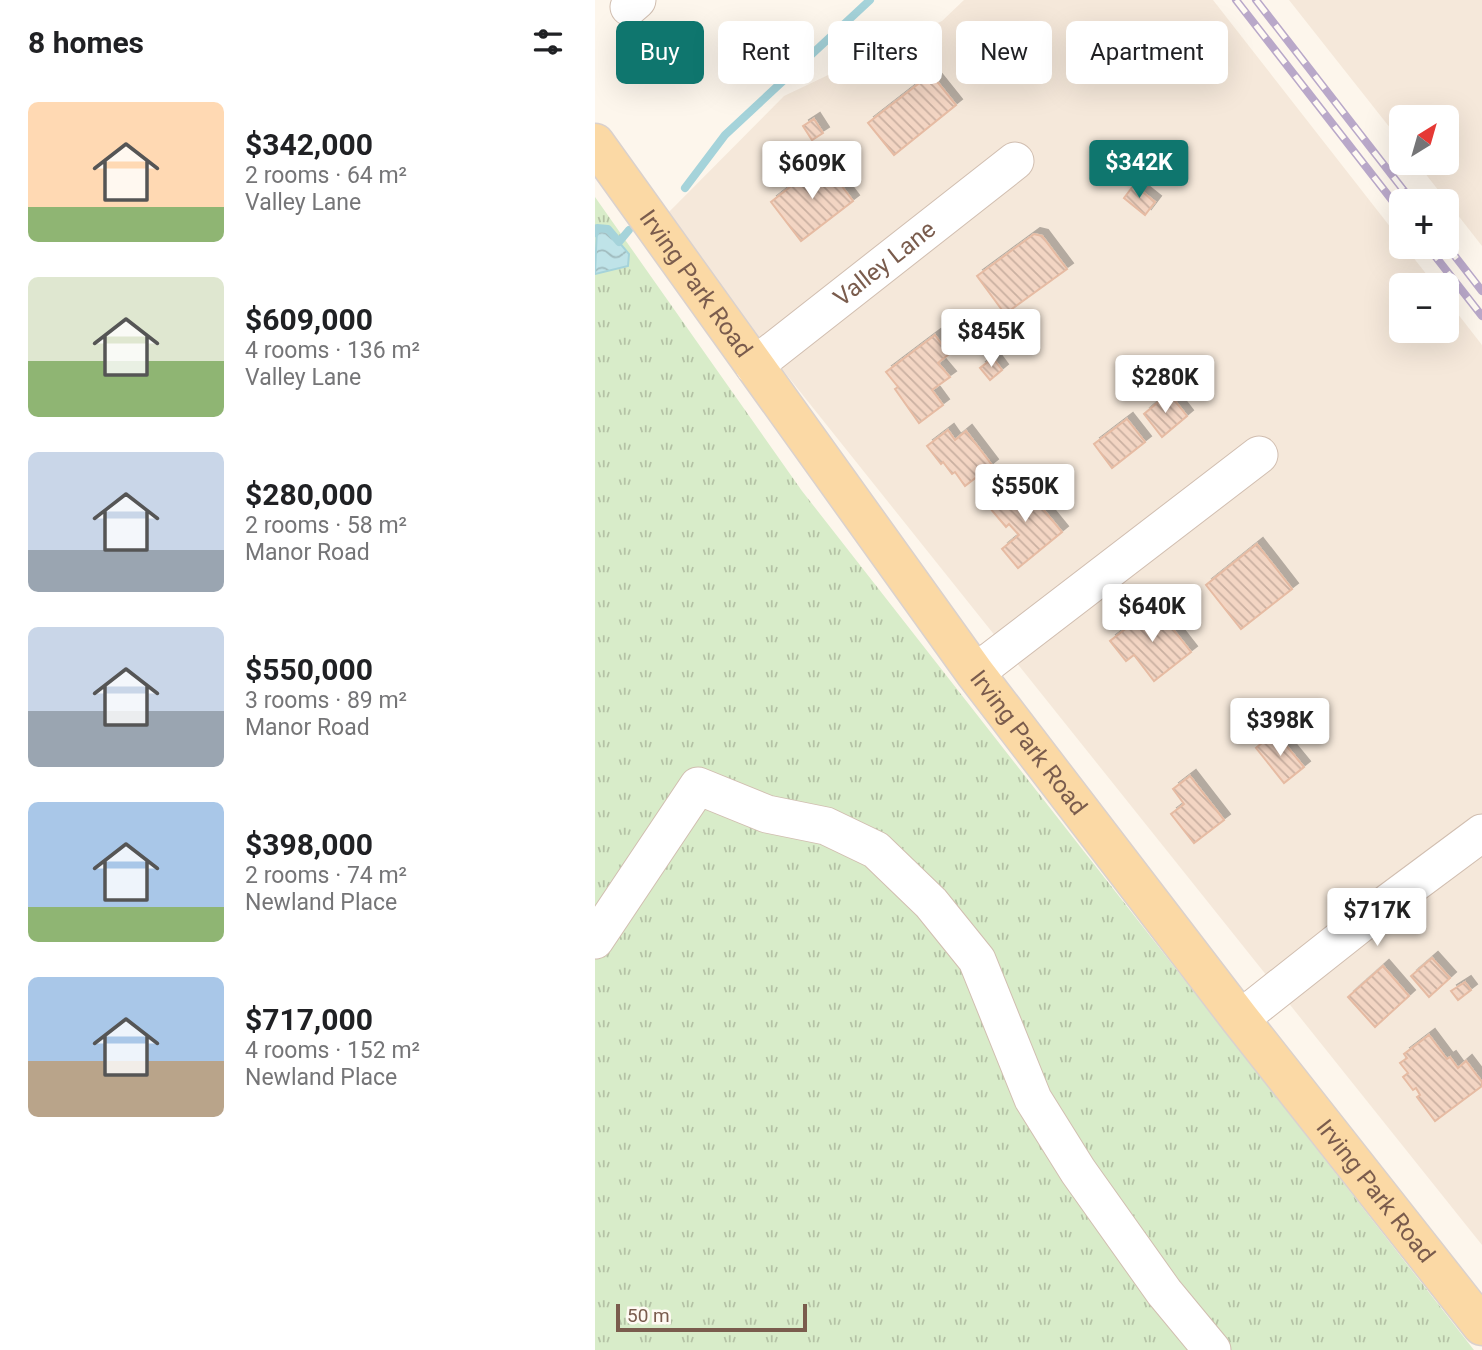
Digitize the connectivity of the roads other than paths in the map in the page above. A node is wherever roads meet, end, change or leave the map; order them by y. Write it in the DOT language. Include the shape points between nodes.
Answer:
graph roads {
  1 [pos="595,143"];
  2 [pos="1015,161"];
  3 [pos="754,366"];
  4 [pos="1259,455"];
  5 [pos="975,673"];
  6 [pos="1482,834"];
  7 [pos="595,940"];
  8 [pos="1240,1019"];
  9 [pos="1479,1316"];
  10 [pos="1212,1350"];
  1 -- 3 [label="main road, Irving Park Road"];
  2 -- 3 [label="street, Valley Lane"];
  3 -- 5 [label="main road, Irving Park Road"];
  4 -- 5 [label="street"];
  5 -- 8 [label="main road, Irving Park Road"];
  6 -- 8 [label="street"];
  7 -- 10 [label="street" via="698,786 767,814 826,826 876,850 931,903 977,960 1033,1099 1164,1292"];
  8 -- 9 [label="main road, Irving Park Road"];
}
